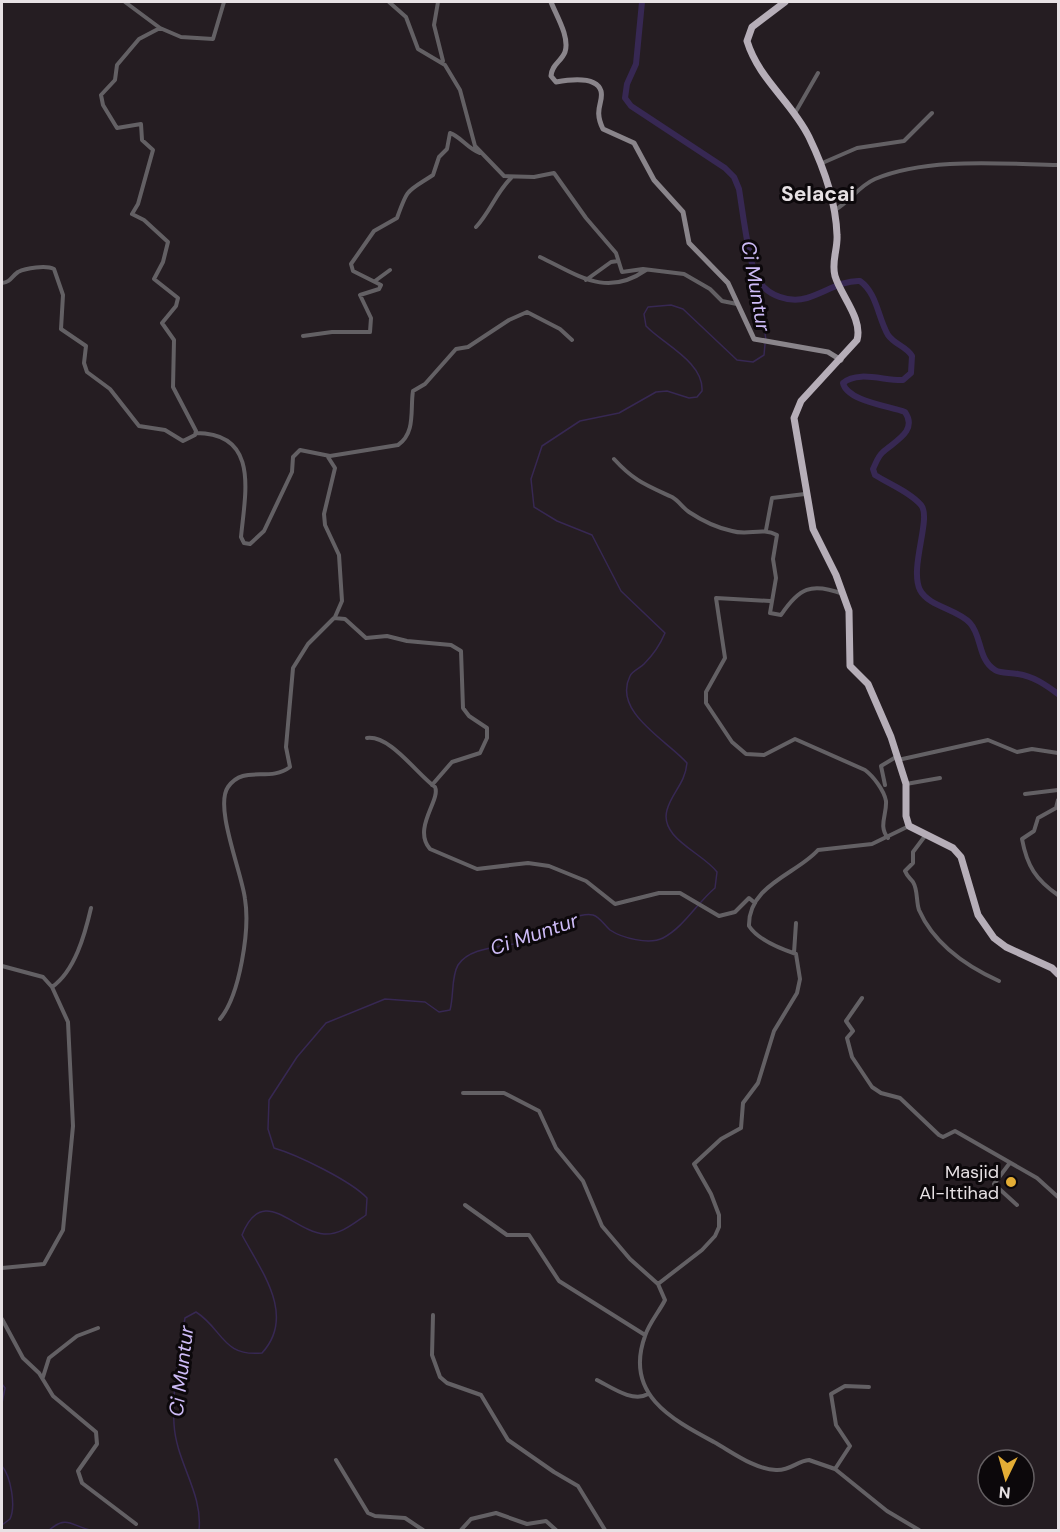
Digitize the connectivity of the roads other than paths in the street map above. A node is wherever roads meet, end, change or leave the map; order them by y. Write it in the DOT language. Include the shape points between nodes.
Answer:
graph roads {
  1 [pos="125,2"];
  2 [pos="224,2"];
  3 [pos="389,2"];
  4 [pos="438,2"];
  5 [pos="551,2"];
  6 [pos="785,2"];
  7 [pos="160,28"];
  8 [pos="445,65"];
  9 [pos="818,72"];
  10 [pos="795,113"];
  11 [pos="932,113"];
  12 [pos="481,153"];
  13 [pos="820,164"];
  14 [pos="1059,165"];
  15 [pos="511,178"];
  16 [pos="834,210"];
  17 [pos="476,227"];
  18 [pos="540,257"];
  19 [pos="618,261"];
  20 [pos="646,269"];
  21 [pos="390,270"];
  22 [pos="586,280"];
  23 [pos="375,281"];
  24 [pos="2,283"];
  25 [pos="738,304"];
  26 [pos="303,336"];
  27 [pos="572,340"];
  28 [pos="841,360"];
  29 [pos="196,433"];
  30 [pos="327,456"];
  31 [pos="614,459"];
  32 [pos="805,494"];
  33 [pos="765,530"];
  34 [pos="844,594"];
  35 [pos="770,601"];
  36 [pos="334,618"];
  37 [pos="367,738"];
  38 [pos="1059,753"];
  39 [pos="898,758"];
  40 [pos="940,778"];
  41 [pos="906,784"];
  42 [pos="432,785"];
  43 [pos="885,785"];
  44 [pos="1059,790"];
  45 [pos="1025,794"];
  46 [pos="1059,800"];
  47 [pos="909,826"];
  48 [pos="925,836"];
  49 [pos="888,838"];
  50 [pos="1059,895"];
  51 [pos="755,903"];
  52 [pos="91,908"];
  53 [pos="796,923"];
  54 [pos="794,953"];
  55 [pos="2,966"];
  56 [pos="1059,974"];
  57 [pos="999,981"];
  58 [pos="52,987"];
  59 [pos="862,998"];
  60 [pos="220,1019"];
  61 [pos="463,1093"];
  62 [pos="1009,1164"];
  63 [pos="1059,1197"];
  64 [pos="465,1204"];
  65 [pos="1017,1205"];
  66 [pos="2,1268"];
  67 [pos="658,1284"];
  68 [pos="433,1315"];
  69 [pos="2,1319"];
  70 [pos="98,1328"];
  71 [pos="645,1335"];
  72 [pos="43,1377"];
  73 [pos="597,1380"];
  74 [pos="869,1387"];
  75 [pos="648,1394"];
  76 [pos="336,1460"];
  77 [pos="835,1469"];
  78 [pos="136,1524"];
  79 [pos="423,1530"];
  80 [pos="460,1530"];
  81 [pos="556,1530"];
  82 [pos="605,1530"];
  83 [pos="919,1530"];
  1 -- 7 [label="street"];
  2 -- 7 [label="street" via="216,36 210,41 181,37"];
  3 -- 8 [label="street" via="406,17 418,49"];
  4 -- 8 [label="street" via="434,25"];
  5 -- 25 [label="main road" via="566,48 552,68 554,81 580,79 599,88 597,112 603,129 634,143 654,180 683,212 689,243 728,284"];
  6 -- 10 [label="highway" via="752,27 747,41 759,69"];
  7 -- 29 [label="street" via="141,37 117,65 115,80 102,97 117,128 143,126 142,140 153,150 139,203 132,214 168,243 154,279 178,298 162,323 174,340 173,387"];
  8 -- 12 [label="street" via="460,88 473,143"];
  9 -- 10 [label="street"];
  10 -- 13 [label="highway"];
  11 -- 13 [label="street" via="904,141 857,148"];
  12 -- 15 [label="street"];
  12 -- 23 [label="street" via="450,134 433,175 405,194 396,218 374,231 351,264 353,271"];
  13 -- 16 [label="highway"];
  14 -- 16 [label="street" via="976,164 907,171 867,183"];
  15 -- 17 [label="street"];
  15 -- 19 [label="street" via="554,173 616,253"];
  16 -- 28 [label="highway" via="836,280 858,332 857,340"];
  18 -- 22 [label="street"];
  19 -- 20 [label="street" via="624,272"];
  19 -- 22 [label="street"];
  20 -- 22 [label="street" via="626,282"];
  20 -- 25 [label="street" via="684,274 722,301"];
  21 -- 23 [label="street"];
  23 -- 26 [label="street" via="380,288 360,295 371,318 370,332"];
  24 -- 29 [label="street" via="21,271 47,266 54,269 63,295 61,329 86,346 87,372 110,389 139,426 165,430 186,441"];
  25 -- 28 [label="main road" via="750,334 758,340 828,352"];
  27 -- 30 [label="street" via="531,312 509,320 468,346 456,349 424,385 413,391 411,423 402,442 373,451"];
  28 -- 32 [label="highway" via="795,410"];
  29 -- 30 [label="street" via="220,437 242,458 246,476 241,537 247,544 264,531 298,451"];
  30 -- 36 [label="street" via="335,466 324,523 339,555 342,601"];
  31 -- 33 [label="street" via="657,493 718,526 735,532"];
  32 -- 33 [label="street" via="772,498"];
  32 -- 34 [label="highway" via="813,529"];
  33 -- 35 [label="street" via="778,536 773,559 776,578"];
  34 -- 35 [label="street" via="823,587 796,594 780,616 769,612"];
  34 -- 39 [label="highway" via="851,619 850,666 868,684"];
  35 -- 49 [label="street" via="717,597 715,600 725,658 706,692 706,703 727,735 746,754 764,755 795,739 865,770 885,798 883,827"];
  36 -- 42 [label="street" via="345,620 366,639 387,636 451,645 461,651 463,708 487,728 488,735 480,753 452,762"];
  36 -- 60 [label="street" via="308,644 293,668 286,747 290,767 273,776 254,773 240,778 228,787 225,796 226,828 238,864 246,910 235,988"];
  37 -- 42 [label="street" via="389,743"];
  38 -- 39 [label="street" via="1032,749 1017,752 988,740"];
  39 -- 41 [label="highway"];
  39 -- 43 [label="street" via="881,766"];
  40 -- 41 [label="street"];
  41 -- 47 [label="highway"];
  42 -- 51 [label="street" via="437,793 426,816 427,845 460,864 477,869 522,863 544,865 586,881 615,904 659,893 689,895 712,914 727,916 749,898"];
  44 -- 45 [label="street"];
  46 -- 50 [label="street" via="1056,808 1038,818 1034,831 1022,839 1032,872"];
  47 -- 48 [label="highway"];
  47 -- 49 [label="street"];
  48 -- 56 [label="highway" via="953,848 961,857 974,907 988,931 1006,947 1048,965"];
  48 -- 57 [label="street" via="905,872 913,882 926,924 948,950"];
  49 -- 51 [label="street" via="859,847 821,848 806,863 774,881"];
  51 -- 54 [label="street" via="750,928"];
  52 -- 58 [label="street" via="82,942 62,979"];
  53 -- 54 [label="street"];
  54 -- 67 [label="street" via="799,965 799,989 774,1030 758,1083 743,1103 741,1128 721,1139 694,1164 717,1208 718,1232 702,1250"];
  55 -- 58 [label="street" via="40,975"];
  58 -- 66 [label="street" via="68,1022 73,1118 63,1230 44,1264"];
  59 -- 62 [label="street" via="846,1023 853,1031 847,1037 850,1054 867,1082 881,1094 900,1098 939,1136 954,1130"];
  61 -- 67 [label="street" via="504,1092 539,1111 556,1148 583,1181 602,1226"];
  62 -- 63 [label="street" via="1036,1178"];
  62 -- 65 [label="street" via="994,1184"];
  64 -- 71 [label="street" via="507,1234 528,1235 559,1281"];
  67 -- 71 [label="street" via="665,1300"];
  68 -- 82 [label="street" via="432,1355 440,1377 481,1395 512,1442 578,1485"];
  69 -- 72 [label="street" via="23,1358"];
  70 -- 72 [label="street" via="77,1336 49,1358"];
  71 -- 75 [label="street" via="640,1370"];
  72 -- 78 [label="street" via="52,1396 81,1417 97,1436 93,1452 79,1467 82,1483"];
  73 -- 75 [label="street" via="630,1395"];
  74 -- 77 [label="street" via="844,1386 831,1394 836,1425 850,1446"];
  75 -- 77 [label="street" via="682,1425 761,1467 783,1471 810,1460"];
  76 -- 79 [label="street" via="368,1513 405,1518"];
  77 -- 83 [label="street" via="887,1511"];
  80 -- 81 [label="street" via="471,1518 499,1513 527,1524 546,1521"];
}
